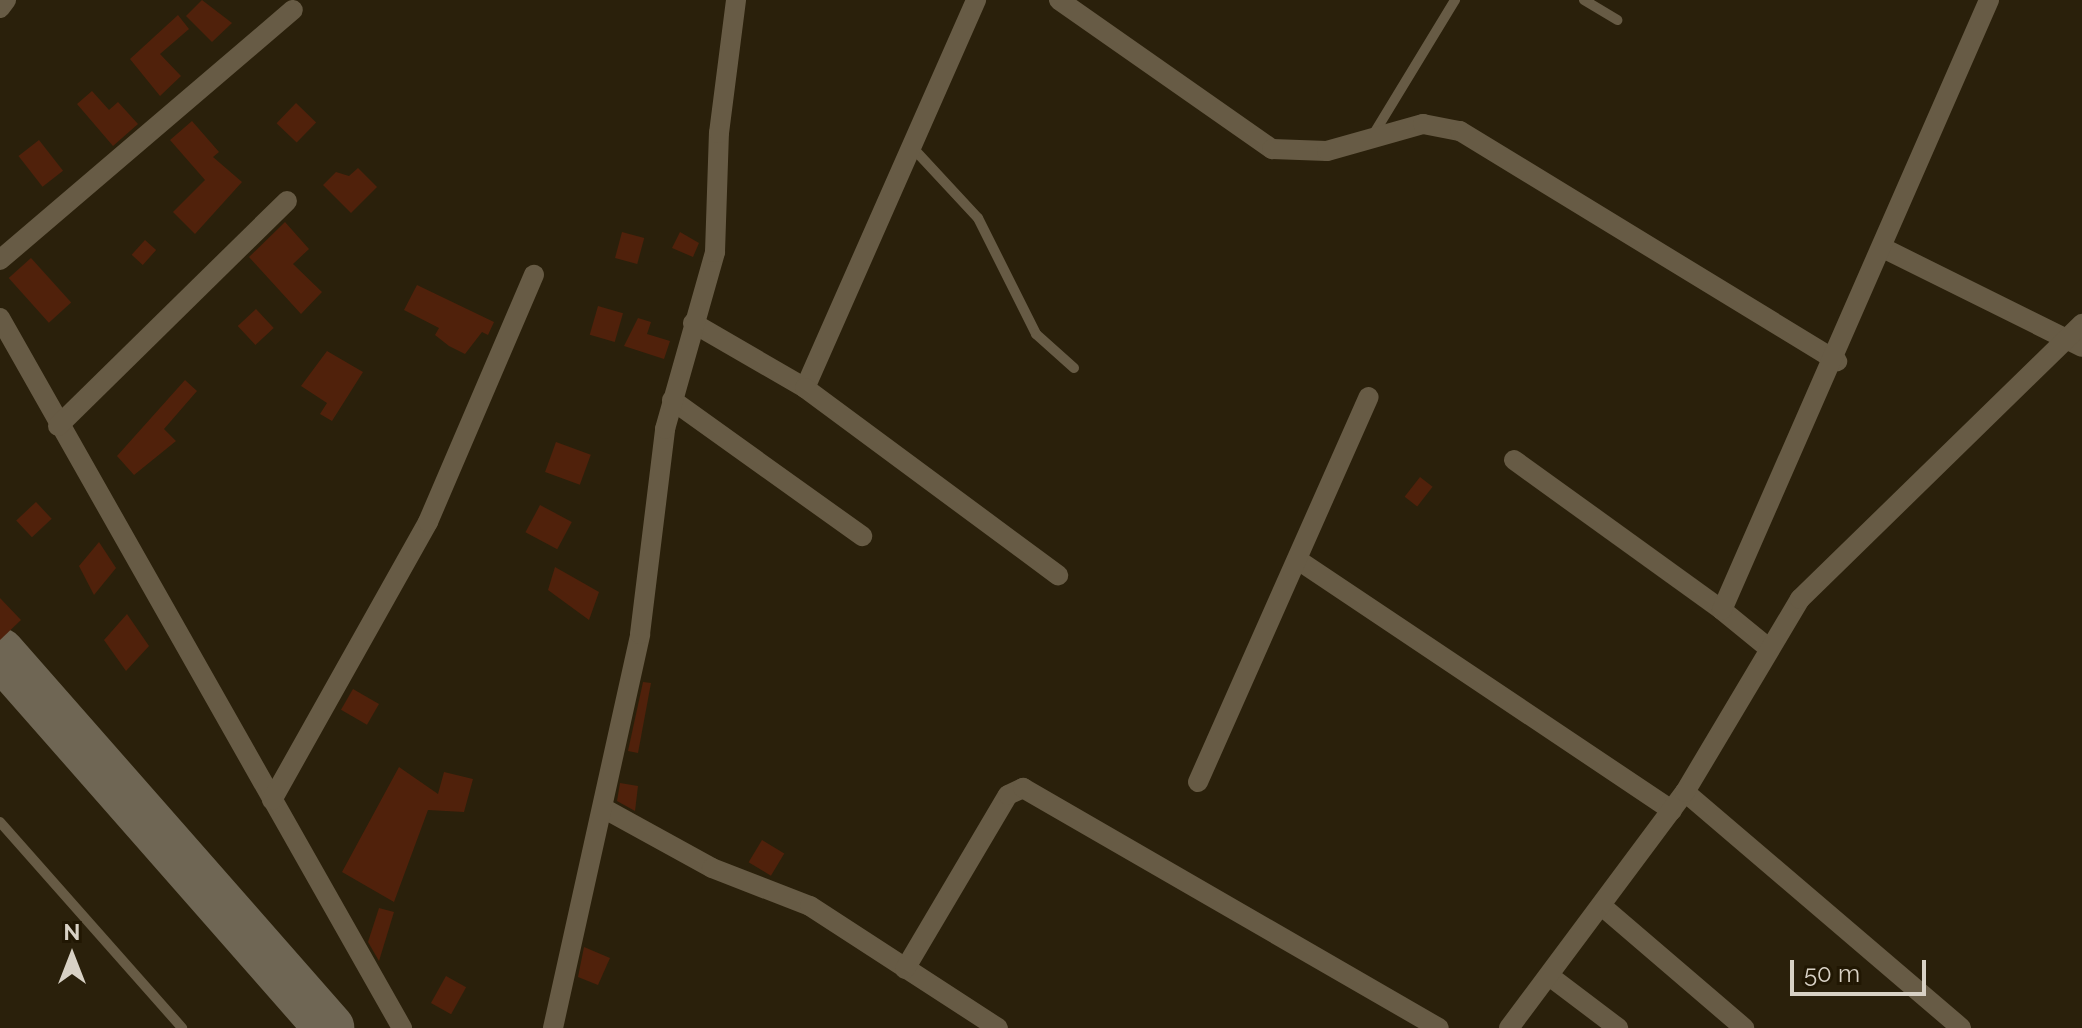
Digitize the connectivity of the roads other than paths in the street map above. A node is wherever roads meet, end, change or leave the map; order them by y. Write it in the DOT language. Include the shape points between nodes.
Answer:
graph roads {
  1 [pos="6,0"];
  2 [pos="736,0"];
  3 [pos="976,0"];
  4 [pos="1059,0"];
  5 [pos="1455,0"];
  6 [pos="1584,0"];
  7 [pos="1989,0"];
  8 [pos="0,8"];
  9 [pos="293,10"];
  10 [pos="1617,20"];
  11 [pos="1370,140"];
  12 [pos="912,147"];
  13 [pos="287,201"];
  14 [pos="1883,248"];
  15 [pos="0,260"];
  16 [pos="534,275"];
  17 [pos="0,318"];
  18 [pos="693,323"];
  19 [pos="2079,338"];
  20 [pos="1837,361"];
  21 [pos="1074,368"];
  22 [pos="805,388"];
  23 [pos="1369,397"];
  24 [pos="672,400"];
  25 [pos="58,426"];
  26 [pos="1514,460"];
  27 [pos="862,536"];
  28 [pos="1298,560"];
  29 [pos="1058,575"];
  30 [pos="1722,610"];
  31 [pos="1766,646"];
  32 [pos="1198,782"];
  33 [pos="1685,792"];
  34 [pos="272,800"];
  35 [pos="603,808"];
  36 [pos="1672,810"];
  37 [pos="0,822"];
  38 [pos="1603,907"];
  39 [pos="905,969"];
  40 [pos="1552,978"];
  41 [pos="1958,1027"];
  42 [pos="182,1028"];
  43 [pos="402,1028"];
  44 [pos="553,1028"];
  45 [pos="998,1028"];
  46 [pos="1439,1028"];
  47 [pos="1509,1028"];
  48 [pos="1618,1028"];
  49 [pos="1744,1028"];
  1 -- 8 [label="street"];
  2 -- 18 [label="street" via="719,133 715,252"];
  3 -- 12 [label="street"];
  4 -- 11 [label="street" via="1272,149 1327,151"];
  5 -- 11 [label="lane"];
  6 -- 10 [label="lane"];
  7 -- 14 [label="street"];
  9 -- 15 [label="street"];
  11 -- 20 [label="street" via="1423,124 1460,131"];
  12 -- 21 [label="lane" via="978,218 1036,334"];
  12 -- 22 [label="street"];
  13 -- 25 [label="street"];
  14 -- 19 [label="street"];
  14 -- 20 [label="street"];
  16 -- 34 [label="street" via="437,504"];
  17 -- 25 [label="street"];
  18 -- 22 [label="street"];
  18 -- 24 [label="street"];
  19 -- 31 [label="street" via="1846,548"];
  20 -- 30 [label="street"];
  22 -- 29 [label="street"];
  23 -- 28 [label="street"];
  24 -- 27 [label="street"];
  24 -- 35 [label="street" via="656,476 640,634"];
  25 -- 34 [label="street"];
  26 -- 30 [label="street"];
  28 -- 32 [label="street"];
  28 -- 36 [label="street"];
  30 -- 31 [label="street"];
  31 -- 33 [label="street"];
  33 -- 36 [label="street"];
  33 -- 41 [label="street"];
  34 -- 43 [label="street"];
  35 -- 39 [label="street" via="712,868 810,906"];
  35 -- 44 [label="street"];
  36 -- 38 [label="street"];
  37 -- 42 [label="lane"];
  38 -- 40 [label="street"];
  38 -- 49 [label="street"];
  39 -- 45 [label="street"];
  39 -- 46 [label="street" via="1008,795 1023,788"];
  40 -- 47 [label="street"];
  40 -- 48 [label="street"];
}
